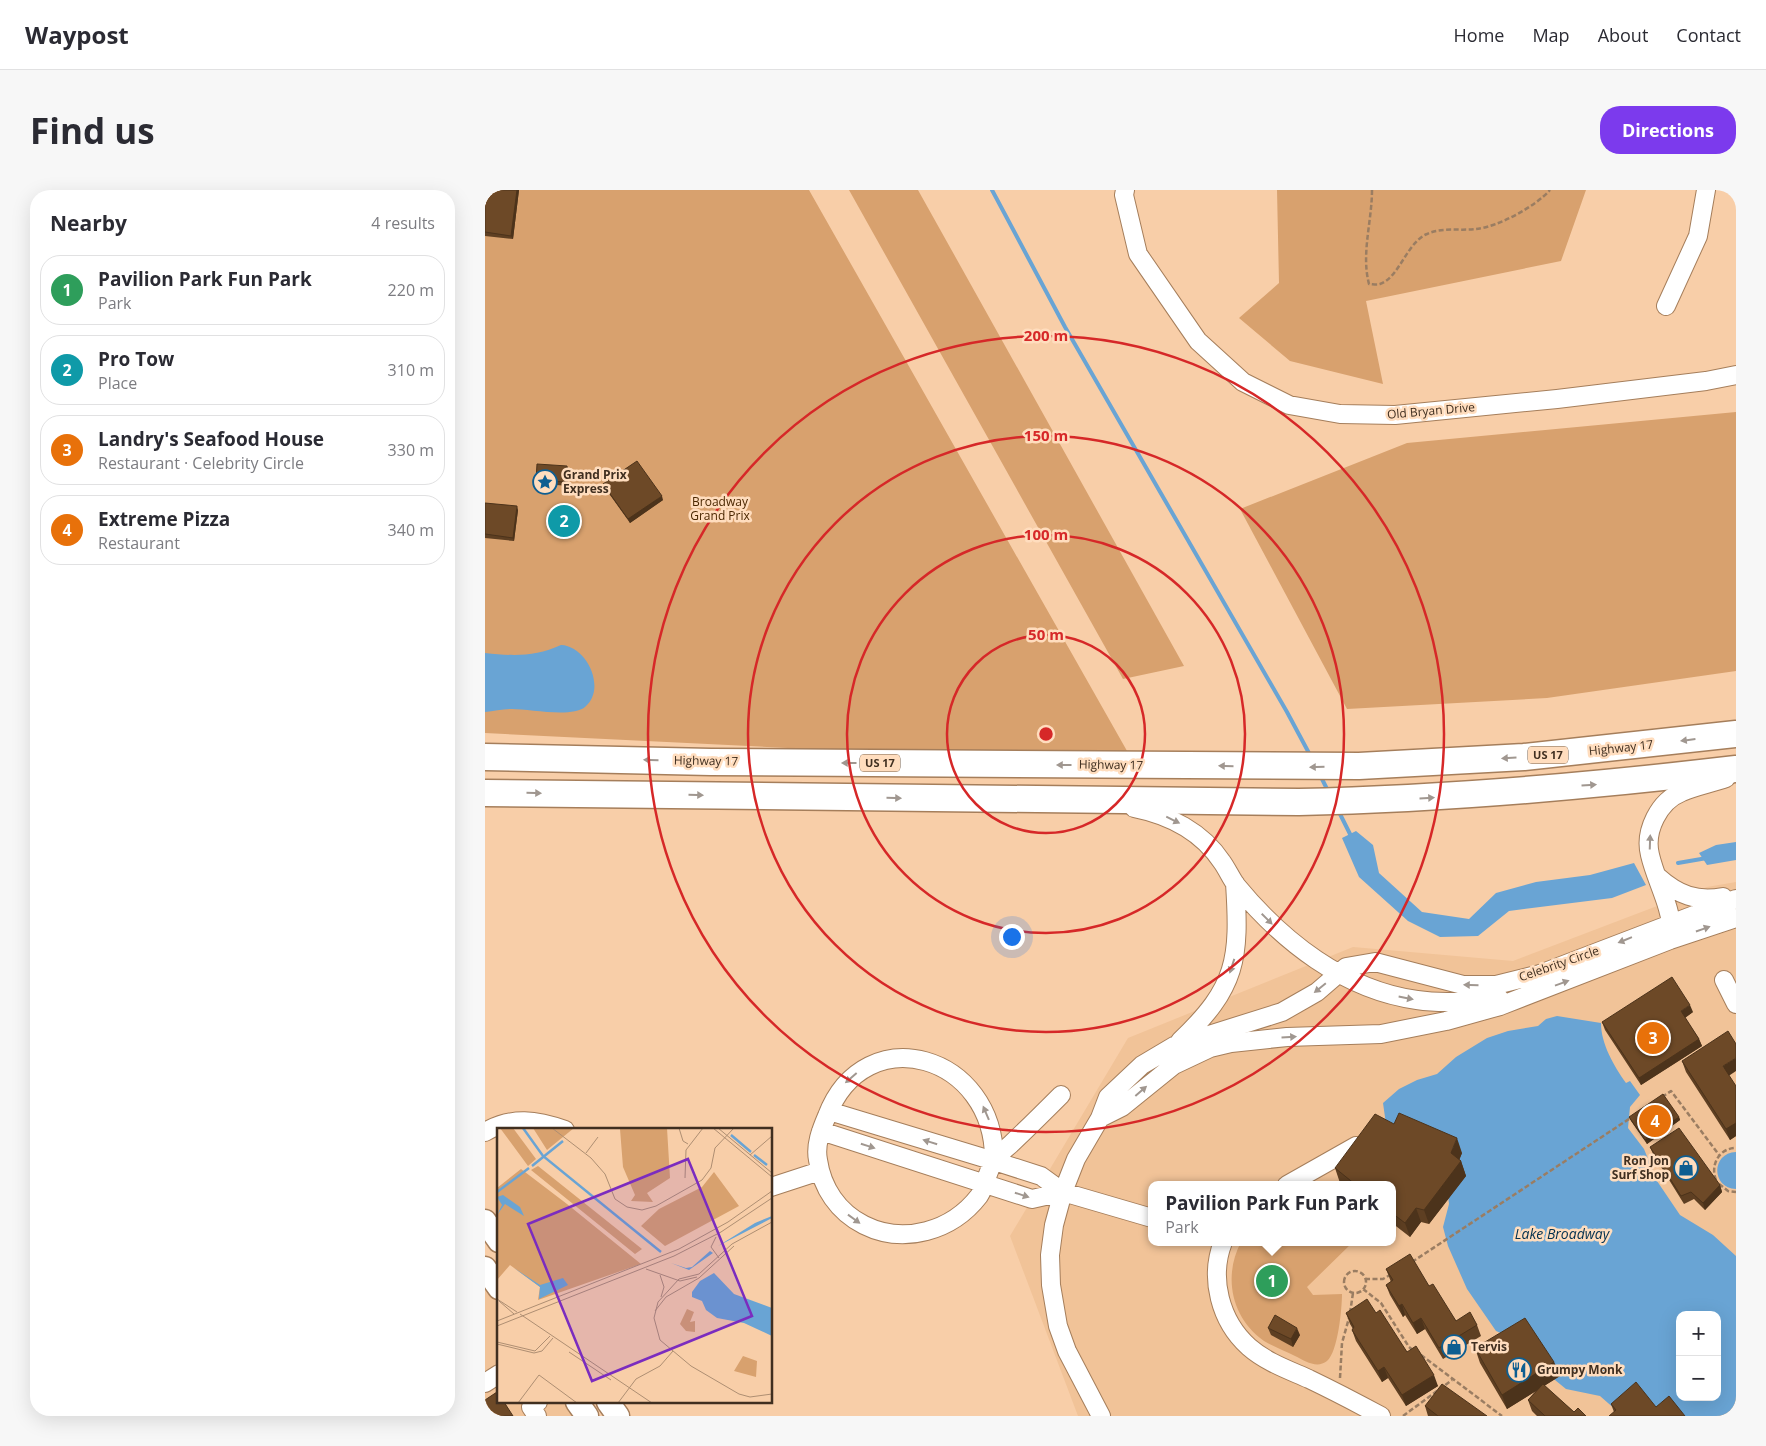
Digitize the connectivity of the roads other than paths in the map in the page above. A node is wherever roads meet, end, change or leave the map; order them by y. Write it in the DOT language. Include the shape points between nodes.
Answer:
graph roads {
  1 [pos="1125,190"];
  2 [pos="1707,190"];
  3 [pos="1666,306"];
  4 [pos="1736,375"];
  5 [pos="1736,734"];
  6 [pos="485,757"];
  7 [pos="1736,768"];
  8 [pos="1736,774"];
  9 [pos="485,793"];
  10 [pos="1092,800"];
  11 [pos="1658,877"];
  12 [pos="1235,883"];
  13 [pos="1736,897"];
  14 [pos="1736,918"];
  15 [pos="1671,922"];
  16 [pos="1670,940"];
  17 [pos="1338,972"];
  18 [pos="1724,980"];
  19 [pos="1516,998"];
  20 [pos="1736,1004"];
  21 [pos="1174,1046"];
  22 [pos="1061,1095"];
  23 [pos="829,1111"];
  24 [pos="1101,1118"];
  25 [pos="558,1128"];
  26 [pos="821,1130"];
  27 [pos="485,1132"];
  28 [pos="1356,1146"];
  29 [pos="994,1161"];
  30 [pos="820,1171"];
  31 [pos="1294,1181"];
  32 [pos="986,1184"];
  33 [pos="773,1186"];
  34 [pos="1063,1192"];
  35 [pos="1148,1217"];
  36 [pos="485,1221"];
  37 [pos="497,1238"];
  38 [pos="1222,1246"];
  39 [pos="485,1268"];
  40 [pos="497,1285"];
  41 [pos="535,1404"];
  42 [pos="578,1404"];
  43 [pos="610,1404"];
  44 [pos="537,1416"];
  45 [pos="587,1416"];
  46 [pos="618,1416"];
  47 [pos="1101,1416"];
  48 [pos="1381,1416"];
  1 -- 4 [label="street, Old Bryan Drive" via="1138,254 1198,341 1243,382 1289,405 1339,414 1395,416 1557,400"];
  2 -- 3 [label="street" via="1698,236"];
  5 -- 6 [label="highway, Highway 17 / US 17, one-way" via="1524,757 1359,766"];
  10 -- 7 [label="highway, one-way" via="1378,801 1606,784"];
  11 -- 8 [label="street, one-way" via="1649,854 1649,836 1663,806 1682,792"];
  9 -- 10 [label="highway, one-way"];
  10 -- 12 [label="street, one-way" via="1145,810 1171,819 1202,839"];
  11 -- 13 [label="street" via="1671,889 1698,899"];
  11 -- 15 [label="street"];
  12 -- 17 [label="street, one-way" via="1268,920 1304,952"];
  12 -- 21 [label="street, one-way" via="1238,928 1235,957 1226,984 1204,1018"];
  13 -- 15 [label="street, Celebrity Circle"];
  16 -- 14 [label="street, Celebrity Circle, one-way"];
  15 -- 16 [label="street"];
  15 -- 17 [label="street, Celebrity Circle, one-way" via="1540,974 1496,985 1463,985 1375,962 1346,966"];
  19 -- 16 [label="street, Celebrity Circle, one-way"];
  17 -- 19 [label="street, one-way" via="1374,990 1417,1000"];
  17 -- 21 [label="street, Celebrity Circle, one-way" via="1317,992 1283,1012"];
  18 -- 20 [label="street"];
  24 -- 19 [label="street, Celebrity Circle, one-way" via="1123,1107 1174,1065 1211,1048 1287,1037 1381,1034 1485,1011"];
  21 -- 24 [label="street, Celebrity Circle" via="1126,1078 1108,1097"];
  22 -- 29 [label="street"];
  23 -- 26 [label="street"];
  29 -- 23 [label="street, one-way"];
  29 -- 23 [label="street, one-way" via="994,1144 986,1112 972,1089 948,1070 919,1060 892,1060 864,1069 845,1083"];
  24 -- 34 [label="street, Celebrity Circle" via="1076,1159"];
  25 -- 27 [label="street" via="531,1120 496,1126"];
  26 -- 30 [label="street" via="817,1146"];
  26 -- 32 [label="street, one-way"];
  28 -- 31 [label="street"];
  29 -- 32 [label="street"];
  29 -- 34 [label="street" via="1041,1176"];
  30 -- 32 [label="street, one-way" via="830,1196 849,1215 873,1229 902,1235 934,1230 946,1224 968,1207"];
  30 -- 33 [label="street"];
  32 -- 34 [label="street, one-way" via="1032,1198"];
  34 -- 35 [label="street"];
  34 -- 47 [label="street, Celebrity Circle" via="1050,1255 1054,1304 1067,1351"];
  36 -- 37 [label="main road"];
  38 -- 48 [label="street" via="1216,1268 1221,1304 1243,1340 1267,1359"];
  39 -- 40 [label="main road"];
  41 -- 44 [label="street" via="531,1407"];
  42 -- 45 [label="main road"];
  43 -- 46 [label="main road"];
}
